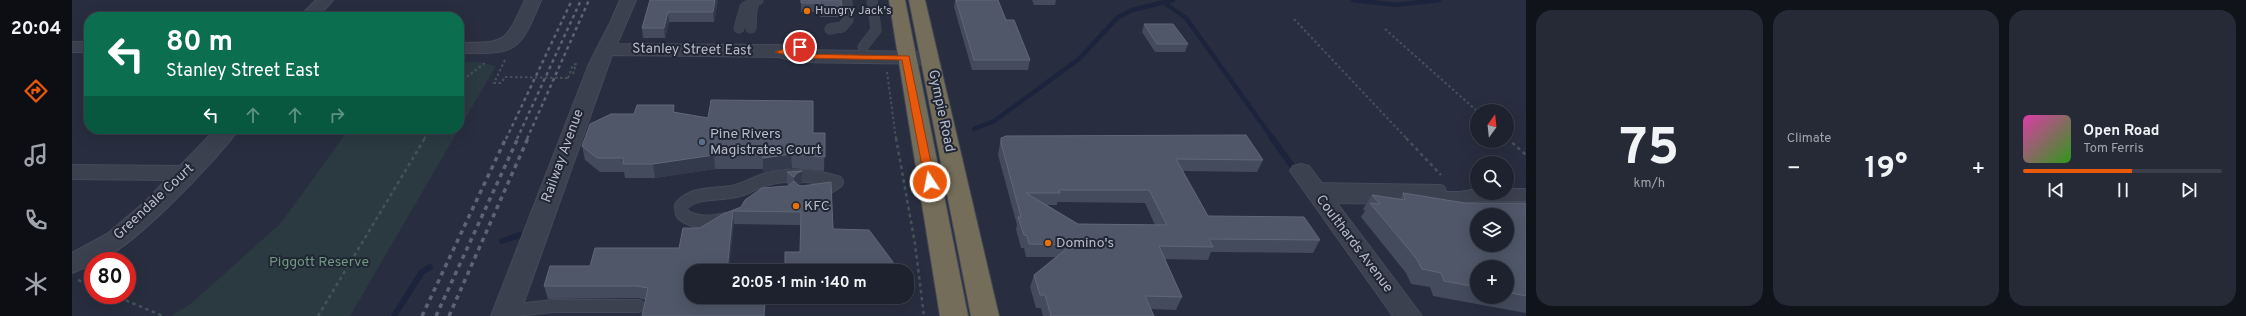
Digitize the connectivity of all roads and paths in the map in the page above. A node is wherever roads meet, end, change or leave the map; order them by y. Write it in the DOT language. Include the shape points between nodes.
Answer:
graph roads {
  1 [pos="325,0"];
  2 [pos="533,0"];
  3 [pos="628,0"];
  4 [pos="756,0"];
  5 [pos="845,0"];
  6 [pos="872,0"];
  7 [pos="897,0"];
  8 [pos="917,0"];
  9 [pos="313,12"];
  10 [pos="1294,19"];
  11 [pos="739,28"];
  12 [pos="751,28"];
  13 [pos="830,28"];
  14 [pos="1385,29"];
  15 [pos="72,47"];
  16 [pos="84,47"];
  17 [pos="863,47"];
  18 [pos="464,48"];
  19 [pos="605,50"];
  20 [pos="779,52"];
  21 [pos="928,52"];
  22 [pos="900,57"];
  23 [pos="489,58"];
  24 [pos="501,69"];
  25 [pos="573,75"];
  26 [pos="464,79"];
  27 [pos="1470,105"];
  28 [pos="223,134"];
  29 [pos="427,134"];
  30 [pos="1514,144"];
  31 [pos="1526,155"];
  32 [pos="72,172"];
  33 [pos="187,173"];
  34 [pos="1312,186"];
  35 [pos="804,191"];
  36 [pos="1455,191"];
  37 [pos="1470,194"];
  38 [pos="1514,195"];
  39 [pos="1526,195"];
  40 [pos="1470,196"];
  41 [pos="738,213"];
  42 [pos="72,264"];
  43 [pos="72,278"];
  44 [pos="84,283"];
  45 [pos="134,304"];
  46 [pos="638,306"];
  47 [pos="506,313"];
  48 [pos="163,316"];
  49 [pos="318,316"];
  50 [pos="924,316"];
  51 [pos="954,316"];
  52 [pos="985,316"];
  53 [pos="1408,316"];
  1 -- 9 [label="street"];
  2 -- 18 [label="street" via="515,39 509,45"];
  3 -- 19 [label="street, Railway Avenue"];
  4 -- 11 [label="lane" via="742,11"];
  4 -- 12 [label="lane" via="752,9"];
  5 -- 13 [label="lane" via="848,20 842,27"];
  6 -- 17 [label="lane" via="876,30"];
  7 -- 22 [label="highway, Gympie Road"];
  8 -- 21 [label="highway, Gympie Road"];
  10 -- 36 [label="path"];
  14 -- 27 [label="path"];
  15 -- 16 [label="street"];
  17 -- 20 [label="street, Stanley Street East" via="800,47"];
  17 -- 22 [label="street, Stanley Street East"];
  19 -- 20 [label="street, Stanley Street East"];
  19 -- 47 [label="street, Railway Avenue" via="571,134"];
  20 -- 22 [label="street, Stanley Street East" via="798,56"];
  21 -- 22 [label="street, Stanley Street East"];
  21 -- 52 [label="highway, Gympie Road"];
  22 -- 50 [label="path" via="886,69 899,162 915,244"];
  22 -- 51 [label="highway, Gympie Road"];
  23 -- 26 [label="path"];
  24 -- 25 [label="path, bridge" via="494,83 501,83 504,78 568,78 573,65 576,64"];
  28 -- 33 [label="street, Greendale Court"];
  29 -- 49 [label="path"];
  30 -- 31 [label="path"];
  32 -- 33 [label="street"];
  33 -- 42 [label="street, Greendale Court" via="153,208 116,240"];
  34 -- 36 [label="lane"];
  34 -- 40 [label="lane" via="1461,198"];
  34 -- 53 [label="street, Coulthards Avenue"];
  35 -- 41 [label="lane" via="823,190 837,182 792,176 766,179 734,192 694,196 682,206 685,218 696,220 723,220"];
  36 -- 37 [label="lane"];
  38 -- 39 [label="lane"];
  43 -- 44 [label="path"];
  45 -- 48 [label="path"];
  46 -- 47 [label="lane" via="553,306"];
}
